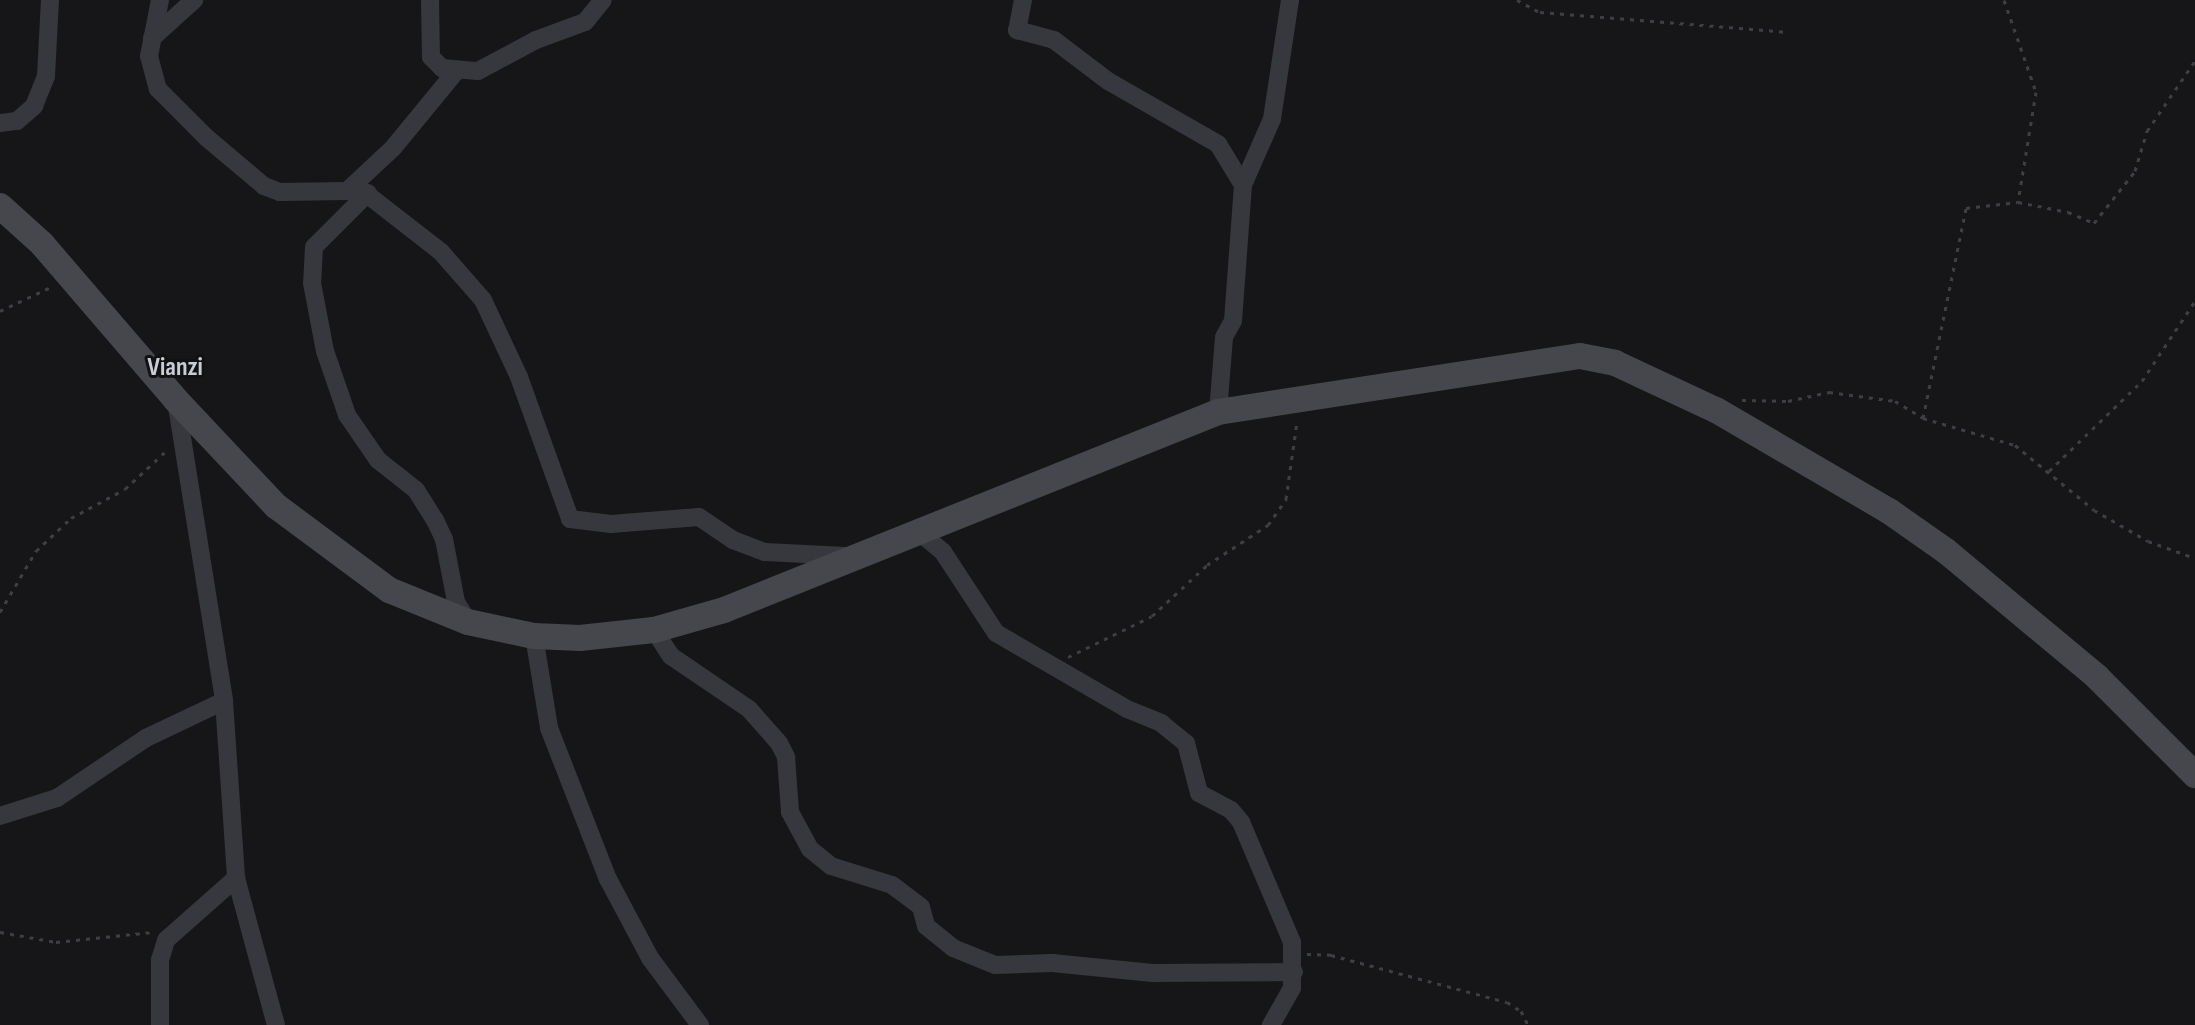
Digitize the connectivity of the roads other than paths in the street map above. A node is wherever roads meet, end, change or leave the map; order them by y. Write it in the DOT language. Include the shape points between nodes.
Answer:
graph roads {
  1 [pos="50,0"];
  2 [pos="160,0"];
  3 [pos="194,0"];
  4 [pos="430,0"];
  5 [pos="603,0"];
  6 [pos="1023,0"];
  7 [pos="1290,0"];
  8 [pos="151,38"];
  9 [pos="457,70"];
  10 [pos="0,123"];
  11 [pos="1243,185"];
  12 [pos="362,189"];
  13 [pos="0,206"];
  14 [pos="176,400"];
  15 [pos="1218,412"];
  16 [pos="918,531"];
  17 [pos="855,557"];
  18 [pos="468,622"];
  19 [pos="654,630"];
  20 [pos="534,636"];
  21 [pos="224,701"];
  22 [pos="2195,775"];
  23 [pos="0,816"];
  24 [pos="236,878"];
  25 [pos="1294,963"];
  26 [pos="160,1025"];
  27 [pos="276,1025"];
  28 [pos="700,1025"];
  29 [pos="1271,1025"];
  1 -- 10 [label="street" via="46,76 34,106 17,121"];
  2 -- 8 [label="street"];
  3 -- 8 [label="street"];
  4 -- 9 [label="street" via="431,57 442,68"];
  5 -- 9 [label="street" via="585,22 536,40 498,65"];
  6 -- 11 [label="street" via="1017,30 1054,40 1108,81 1218,144"];
  7 -- 11 [label="street" via="1272,119"];
  8 -- 12 [label="street" via="150,69 158,89 264,186 280,192 330,194"];
  9 -- 12 [label="street"];
  11 -- 15 [label="street" via="1233,321 1224,337"];
  12 -- 17 [label="street" via="441,252 483,300 519,377 570,519 611,524 699,517 733,540 765,552"];
  12 -- 18 [label="street" via="314,247 312,283 325,351 347,415 378,460 416,490 435,520 444,539 456,602"];
  13 -- 14 [label="street"];
  14 -- 18 [label="street" via="276,506 356,569 431,611"];
  14 -- 21 [label="street"];
  15 -- 16 [label="street"];
  15 -- 22 [label="street" via="1580,356 1615,363 1716,410 1829,473 1946,551 2097,677"];
  16 -- 17 [label="street"];
  16 -- 25 [label="street" via="943,552 996,633 1168,727 1186,743 1199,793 1231,810 1241,822 1281,906"];
  17 -- 19 [label="street" via="724,610"];
  18 -- 20 [label="street"];
  19 -- 20 [label="street" via="580,638"];
  19 -- 25 [label="street" via="671,656 749,709 779,743 786,757 790,812 810,849 831,866 900,891 921,907 931,931 953,948 995,965 1052,963 1153,973"];
  20 -- 28 [label="street" via="549,728 608,879 635,933"];
  21 -- 23 [label="street" via="146,738 57,798"];
  21 -- 24 [label="street"];
  24 -- 26 [label="street" via="175,928 162,949"];
  24 -- 27 [label="street"];
  25 -- 29 [label="street" via="1292,988"];
}
